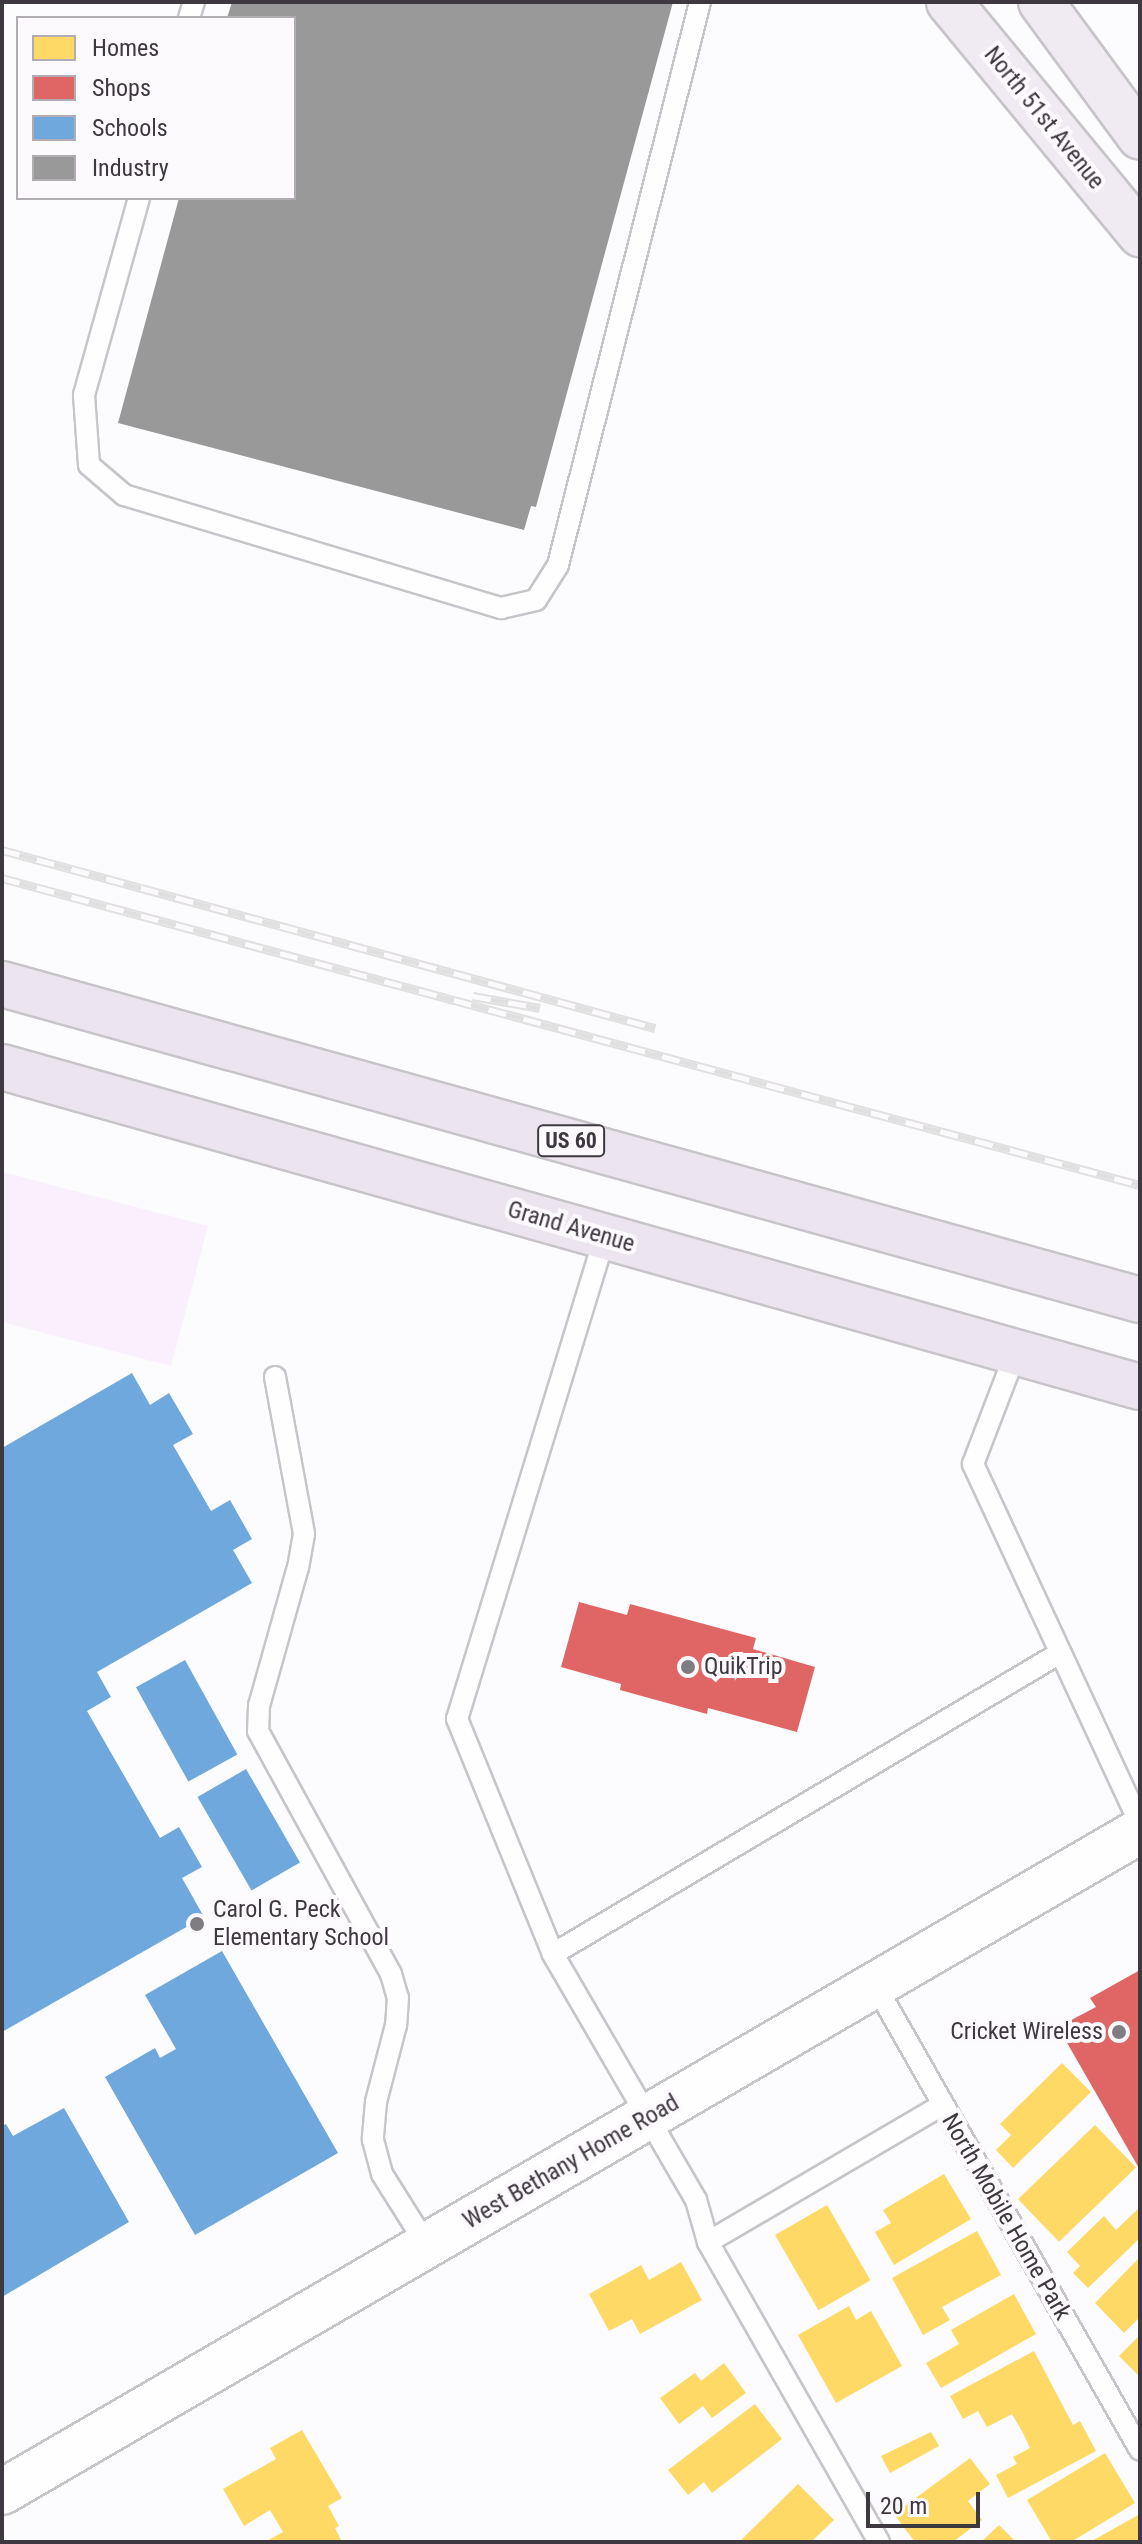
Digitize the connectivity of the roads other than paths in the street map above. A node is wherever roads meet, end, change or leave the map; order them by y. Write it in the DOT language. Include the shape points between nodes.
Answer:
graph roads {
  1 [pos="700,2"];
  2 [pos="949,2"];
  3 [pos="1041,2"];
  4 [pos="1140,137"];
  5 [pos="138,200"];
  6 [pos="1140,234"];
  7 [pos="2,984"];
  8 [pos="2,1067"];
  9 [pos="605,1236"];
  10 [pos="1140,1300"];
  11 [pos="1016,1352"];
  12 [pos="275,1377"];
  13 [pos="1140,1387"];
  14 [pos="1060,1653"];
  15 [pos="1140,1823"];
  16 [pos="1140,1831"];
  17 [pos="553,1954"];
  18 [pos="874,1983"];
  19 [pos="942,2105"];
  20 [pos="647,2118"];
  21 [pos="708,2242"];
  22 [pos="428,2247"];
  23 [pos="1140,2450"];
  24 [pos="2,2492"];
  25 [pos="879,2542"];
  1 -- 5 [label="lane" via="558,565 536,600 501,608 124,495 89,465 84,395"];
  2 -- 6 [label="main road, North 51st Avenue"];
  3 -- 4 [label="main road"];
  7 -- 10 [label="highway, US 60"];
  8 -- 9 [label="highway, Grand Avenue"];
  9 -- 11 [label="highway, Grand Avenue"];
  9 -- 17 [label="lane" via="457,1719"];
  11 -- 13 [label="highway, Grand Avenue"];
  11 -- 14 [label="lane" via="973,1464"];
  12 -- 22 [label="lane" via="304,1534 259,1706 258,1731 391,1974 398,1998 396,2025 376,2102 373,2140 382,2174"];
  14 -- 15 [label="lane"];
  14 -- 17 [label="lane"];
  16 -- 18 [label="main road, West Bethany Home Road"];
  17 -- 20 [label="lane"];
  18 -- 19 [label="lane, North Mobile Home Park"];
  18 -- 20 [label="main road, West Bethany Home Road"];
  19 -- 21 [label="lane"];
  19 -- 23 [label="lane, North Mobile Home Park"];
  20 -- 21 [label="lane" via="696,2200"];
  20 -- 22 [label="main road, West Bethany Home Road"];
  21 -- 25 [label="lane"];
  22 -- 24 [label="main road, West Bethany Home Road"];
}
